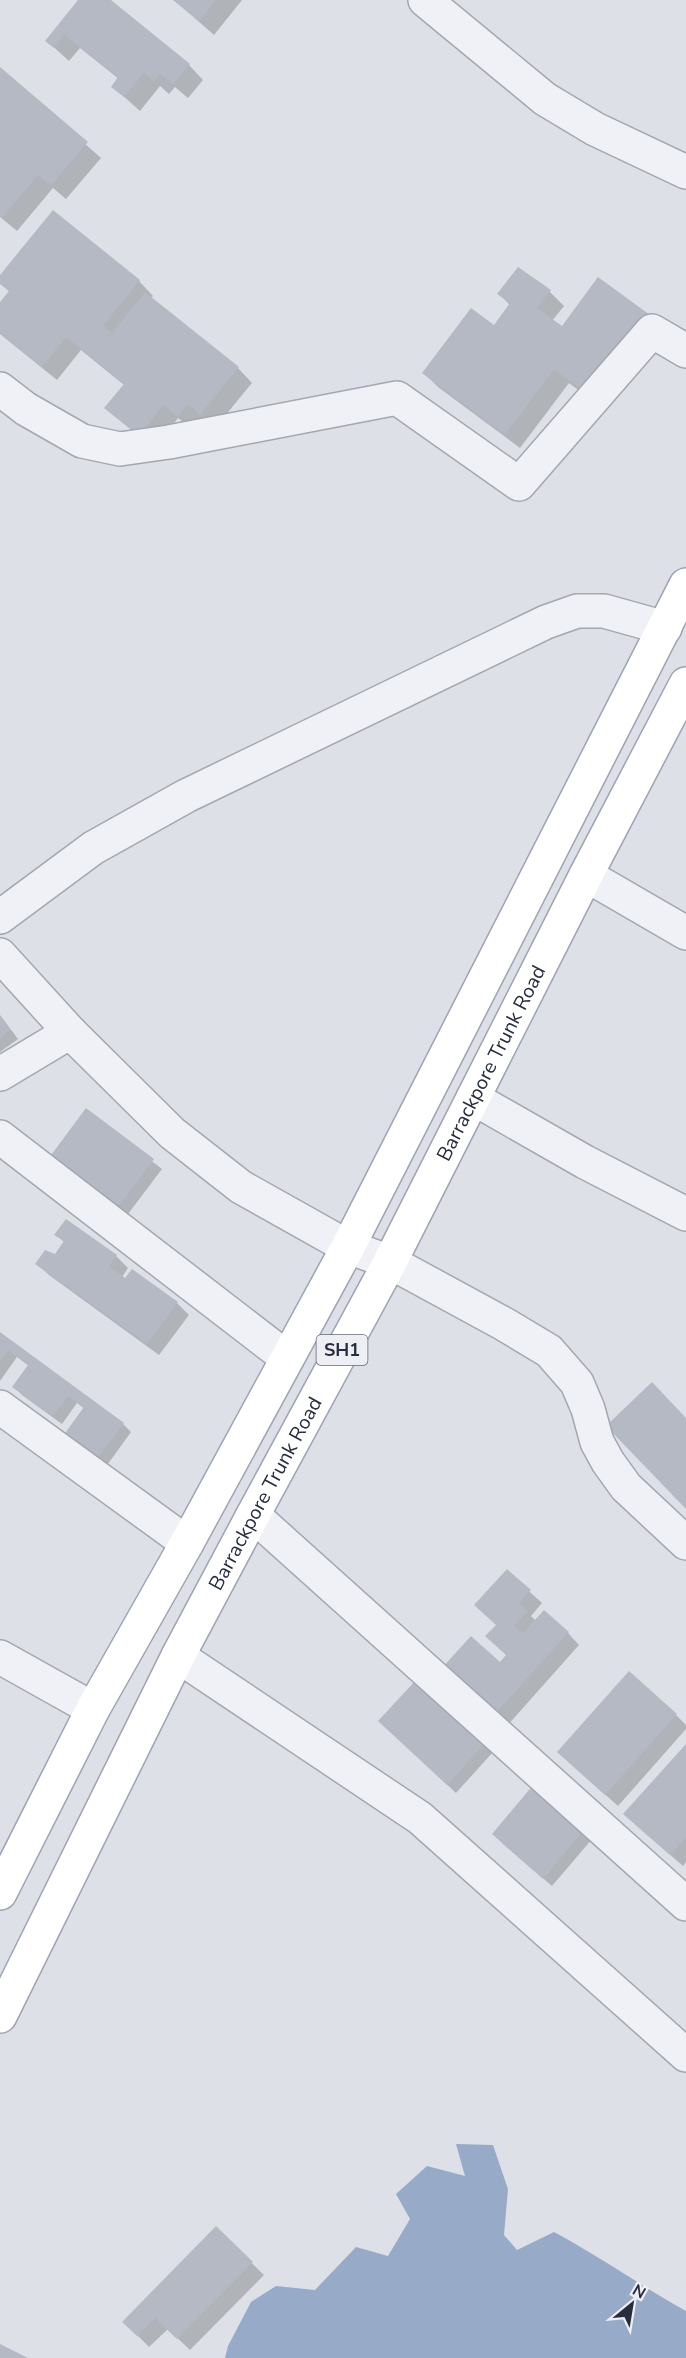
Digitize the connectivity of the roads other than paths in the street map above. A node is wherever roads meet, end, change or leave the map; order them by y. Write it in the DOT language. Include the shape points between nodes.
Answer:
graph roads {
  1 [pos="425,0"];
  2 [pos="686,172"];
  3 [pos="686,351"];
  4 [pos="0,389"];
  5 [pos="686,585"];
  6 [pos="664,628"];
  7 [pos="686,684"];
  8 [pos="586,875"];
  9 [pos="0,917"];
  10 [pos="686,933"];
  11 [pos="0,955"];
  12 [pos="70,1032"];
  13 [pos="0,1074"];
  14 [pos="473,1098"];
  15 [pos="0,1137"];
  16 [pos="686,1214"];
  17 [pos="348,1247"];
  18 [pos="390,1262"];
  19 [pos="287,1358"];
  20 [pos="0,1407"];
  21 [pos="253,1515"];
  22 [pos="187,1542"];
  23 [pos="686,1543"];
  24 [pos="178,1656"];
  25 [pos="0,1657"];
  26 [pos="93,1708"];
  27 [pos="0,1893"];
  28 [pos="686,1904"];
  29 [pos="0,2016"];
  30 [pos="686,2055"];
  1 -- 2 [label="street" via="545,99 595,129"];
  3 -- 4 [label="street" via="652,331 519,484 397,398 120,449 82,441"];
  5 -- 6 [label="main road, SH1"];
  6 -- 9 [label="street" via="604,611 577,611 546,622 151,814 93,848"];
  6 -- 17 [label="main road, SH1"];
  7 -- 8 [label="main road, Barrackpore Trunk Road / SH1"];
  8 -- 10 [label="street"];
  8 -- 14 [label="main road, Barrackpore Trunk Road / SH1"];
  11 -- 12 [label="street"];
  12 -- 13 [label="street"];
  12 -- 17 [label="street" via="172,1133 241,1187"];
  14 -- 16 [label="street"];
  14 -- 18 [label="main road, Barrackpore Trunk Road / SH1"];
  15 -- 19 [label="street"];
  17 -- 18 [label="street"];
  17 -- 19 [label="main road, SH1"];
  18 -- 21 [label="main road, Barrackpore Trunk Road / SH1"];
  18 -- 23 [label="street" via="549,1351 577,1383 597,1442 614,1471"];
  19 -- 22 [label="main road, SH1"];
  20 -- 22 [label="street"];
  21 -- 24 [label="main road, Barrackpore Trunk Road / SH1"];
  21 -- 28 [label="street"];
  22 -- 26 [label="main road, SH1"];
  24 -- 29 [label="main road, Barrackpore Trunk Road / SH1"];
  24 -- 30 [label="street" via="420,1818"];
  25 -- 26 [label="street"];
  26 -- 27 [label="main road, SH1"];
}
